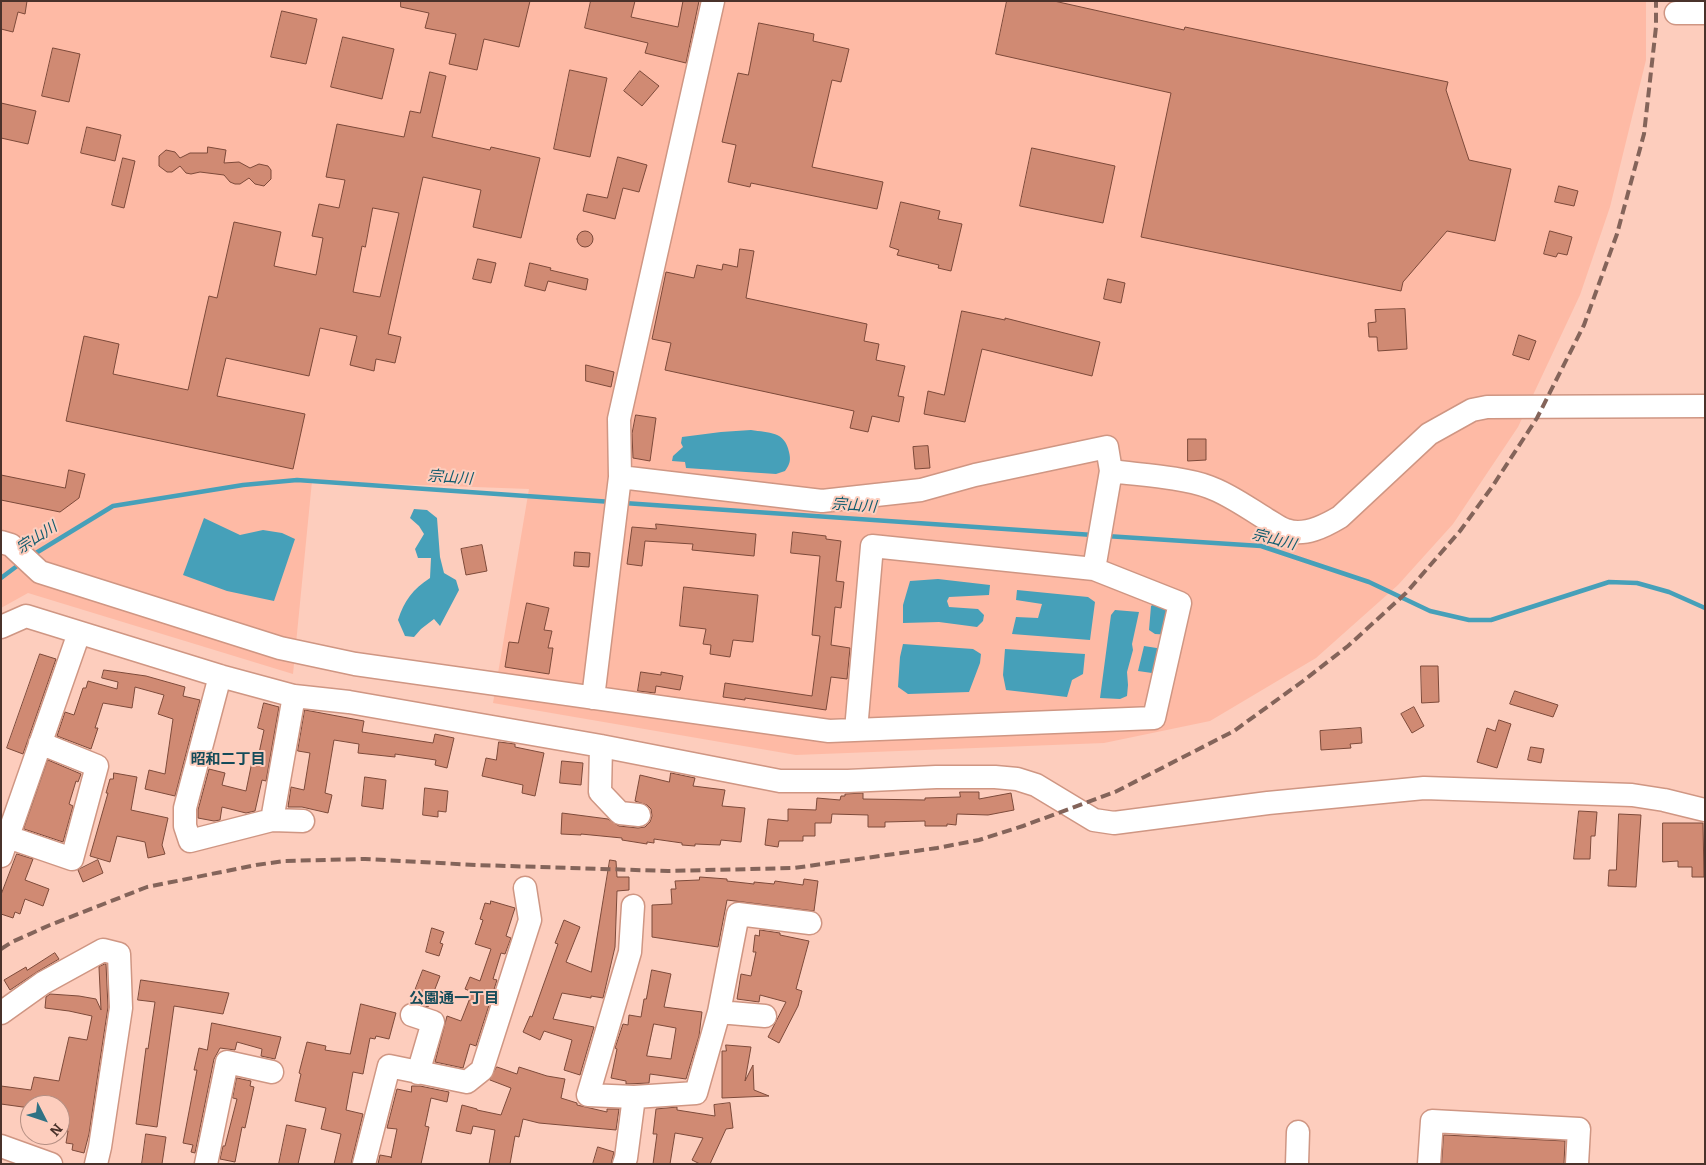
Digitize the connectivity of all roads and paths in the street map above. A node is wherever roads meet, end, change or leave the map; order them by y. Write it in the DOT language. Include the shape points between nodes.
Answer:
graph roads {
  1 [pos="713,1"];
  2 [pos="1676,13"];
  3 [pos="1705,14"];
  4 [pos="1705,406"];
  5 [pos="1111,470"];
  6 [pos="618,493"];
  7 [pos="6,543"];
  8 [pos="1096,558"];
  9 [pos="1,627"];
  10 [pos="80,633"];
  11 [pos="220,676"];
  12 [pos="294,696"];
  13 [pos="593,698"];
  14 [pos="856,730"];
  15 [pos="40,743"];
  16 [pos="601,746"];
  17 [pos="9,810"];
  18 [pos="1705,810"];
  19 [pos="639,816"];
  20 [pos="272,820"];
  21 [pos="303,821"];
  22 [pos="5,846"];
  23 [pos="526,888"];
  24 [pos="633,906"];
  25 [pos="810,923"];
  26 [pos="718,1012"];
  27 [pos="1,1013"];
  28 [pos="412,1016"];
  29 [pos="765,1016"];
  30 [pos="272,1072"];
  31 [pos="418,1073"];
  32 [pos="634,1097"];
  33 [pos="1298,1132"];
  34 [pos="1,1146"];
  35 [pos="51,1164"];
  36 [pos="96,1164"];
  37 [pos="206,1164"];
  38 [pos="364,1164"];
  39 [pos="624,1164"];
  40 [pos="1297,1164"];
  41 [pos="1429,1164"];
  42 [pos="1577,1164"];
  1 -- 6 [label="street" via="619,419"];
  2 -- 3 [label="street"];
  4 -- 5 [label="street" via="1472,410 1429,434 1340,517 1326,526 1310,530 1286,531 1209,486"];
  5 -- 6 [label="street" via="1107,447 921,490 822,501"];
  5 -- 8 [label="street"];
  6 -- 13 [label="street"];
  7 -- 13 [label="street" via="40,572 280,648 355,664"];
  8 -- 14 [label="street" via="872,546"];
  8 -- 14 [label="street" via="1180,603 1154,718"];
  9 -- 10 [label="street" via="26,616"];
  10 -- 11 [label="street"];
  10 -- 15 [label="street"];
  11 -- 12 [label="street"];
  11 -- 20 [label="street" via="185,808 185,826 190,841"];
  12 -- 16 [label="street" via="349,702"];
  12 -- 20 [label="street"];
  13 -- 14 [label="street" via="829,731"];
  15 -- 17 [label="street"];
  15 -- 22 [label="street" via="97,766 72,860"];
  16 -- 18 [label="street" via="780,781 936,777 1017,779 1036,785 1094,820 1114,823 1268,803 1424,788 1632,795"];
  16 -- 19 [label="street" via="600,792 620,813"];
  17 -- 22 [label="street"];
  20 -- 21 [label="street"];
  23 -- 31 [label="street" via="530,920 482,1070 467,1082"];
  24 -- 32 [label="street" via="630,952 588,1095"];
  25 -- 26 [label="street" via="738,914"];
  26 -- 29 [label="street"];
  26 -- 32 [label="street" via="696,1093"];
  27 -- 36 [label="street" via="43,983 103,950 119,954 121,1008"];
  28 -- 31 [label="street" via="433,1022"];
  30 -- 37 [label="street" via="227,1062"];
  31 -- 38 [label="street" via="389,1066"];
  32 -- 39 [label="street"];
  33 -- 40 [label="street"];
  34 -- 35 [label="street"];
  41 -- 42 [label="street" via="1432,1121 1579,1130"];
}
